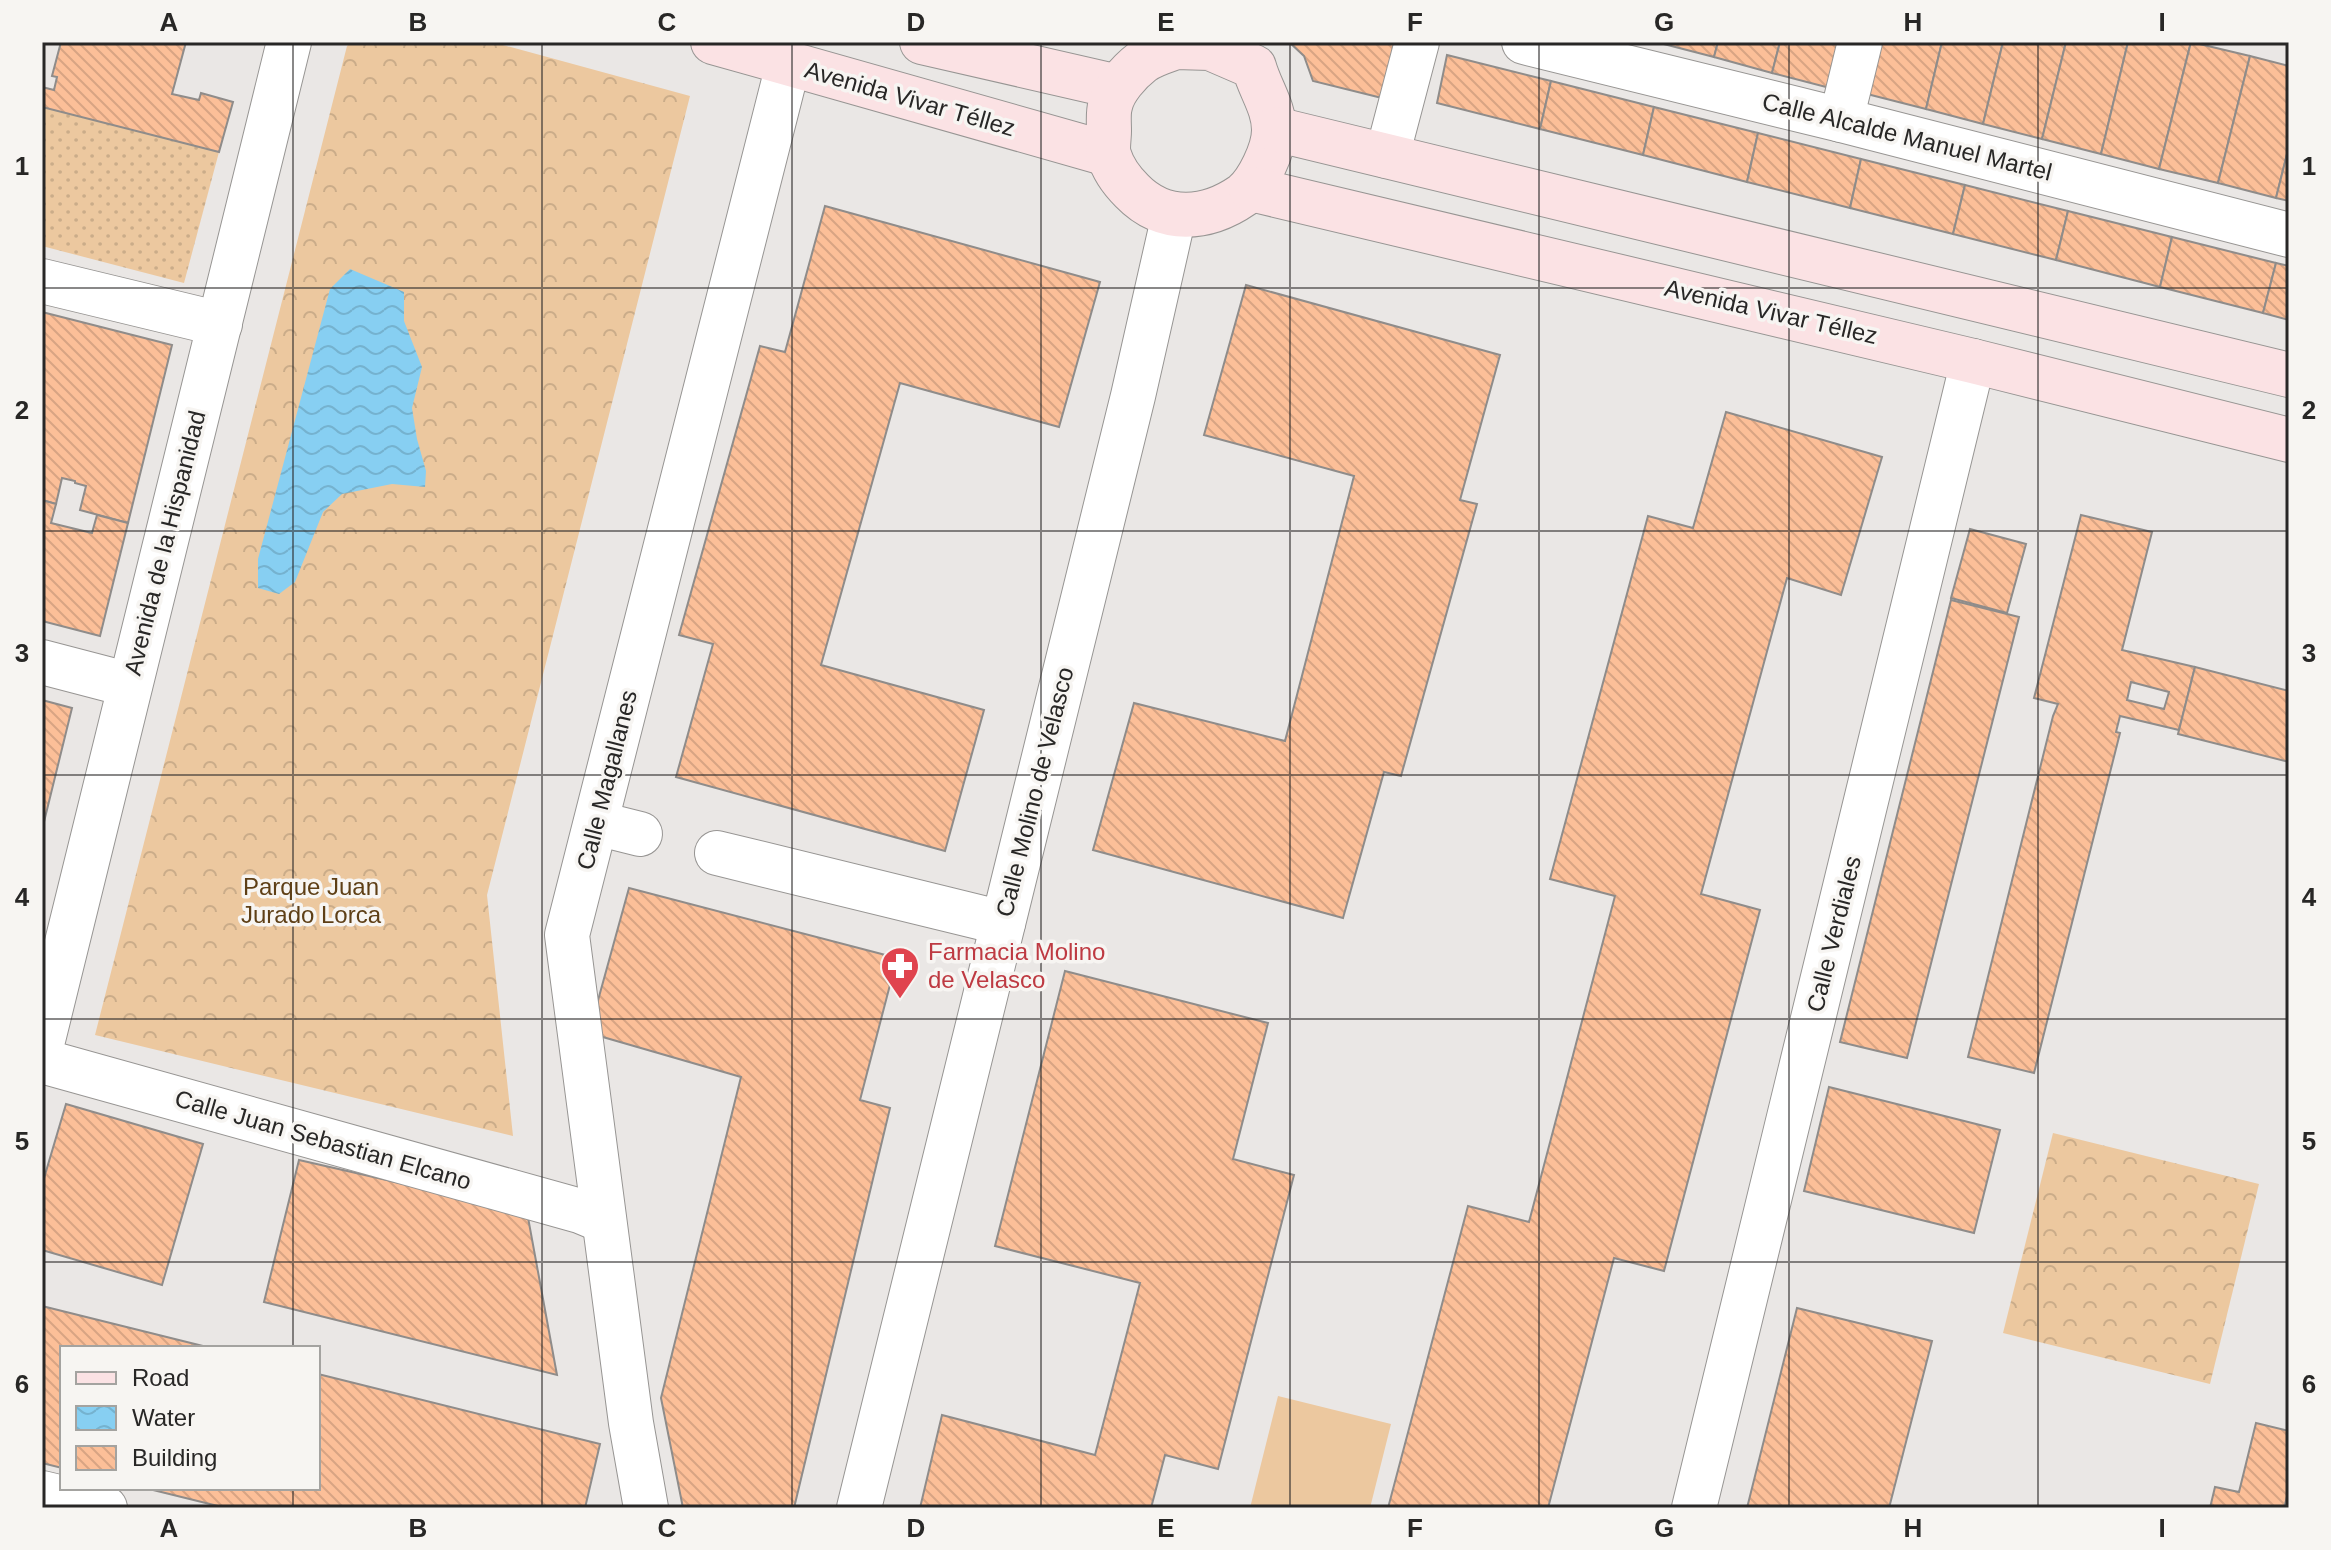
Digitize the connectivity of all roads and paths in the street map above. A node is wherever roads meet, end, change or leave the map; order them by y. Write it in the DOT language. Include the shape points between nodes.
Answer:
graph roads {
  1 [pos="289,42"];
  2 [pos="713,42"];
  3 [pos="922,42"];
  4 [pos="1417,42"];
  5 [pos="1524,42"];
  6 [pos="1860,42"];
  7 [pos="1176,44"];
  8 [pos="1011,52"];
  9 [pos="1258,54"];
  10 [pos="788,65"];
  11 [pos="1118,87"];
  12 [pos="1841,120"];
  13 [pos="1275,129"];
  14 [pos="1108,154"];
  15 [pos="1387,156"];
  16 [pos="1251,189"];
  17 [pos="1174,215"];
  18 [pos="2289,235"];
  19 [pos="42,281"];
  20 [pos="220,324"];
  21 [pos="1973,361"];
  22 [pos="2289,375"];
  23 [pos="2289,440"];
  24 [pos="42,662"];
  25 [pos="130,685"];
  26 [pos="596,823"];
  27 [pos="640,834"];
  28 [pos="717,853"];
  29 [pos="1003,923"];
  30 [pos="56,924"];
  31 [pos="42,1044"];
  32 [pos="42,1061"];
  33 [pos="604,1221"];
  34 [pos="42,1493"];
  35 [pos="105,1508"];
  36 [pos="646,1508"];
  37 [pos="859,1508"];
  38 [pos="1694,1508"];
  1 -- 20 [label="street, Avenida de la Hispanidad"];
  2 -- 10 [label="street, Avenida Vivar Téllez"];
  3 -- 8 [label="street"];
  4 -- 15 [label="street"];
  5 -- 12 [label="street, Calle Alcalde Manuel Martel"];
  6 -- 12 [label="street"];
  7 -- 9 [label="street"];
  7 -- 11 [label="street" via="1143,61"];
  8 -- 11 [label="street"];
  9 -- 13 [label="street" via="1258,81"];
  10 -- 14 [label="street, Avenida Vivar Téllez"];
  10 -- 26 [label="street, Calle Magallanes"];
  11 -- 14 [label="street" via="1109,106"];
  12 -- 18 [label="street, Calle Alcalde Manuel Martel"];
  13 -- 15 [label="street"];
  13 -- 16 [label="street" via="1273,148"];
  14 -- 17 [label="street" via="1120,179 1140,199"];
  15 -- 22 [label="street"];
  16 -- 17 [label="street" via="1226,207"];
  16 -- 21 [label="street, Avenida Vivar Téllez"];
  17 -- 29 [label="street, Calle Molino de Velasco"];
  19 -- 20 [label="street"];
  20 -- 25 [label="street, Avenida de la Hispanidad"];
  21 -- 23 [label="street, Avenida Vivar Téllez"];
  21 -- 38 [label="street, Calle Verdiales"];
  24 -- 25 [label="street"];
  25 -- 30 [label="street, Avenida de la Hispanidad"];
  26 -- 27 [label="street"];
  26 -- 33 [label="street, Calle Magallanes" via="567,935"];
  28 -- 29 [label="street"];
  29 -- 37 [label="street, Calle Molino de Velasco"];
  30 -- 31 [label="street, Avenida de la Hispanidad"];
  32 -- 33 [label="street, Calle Juan Sebastian Elcano"];
  33 -- 36 [label="street, Calle Magallanes"];
  34 -- 35 [label="street"];
}
